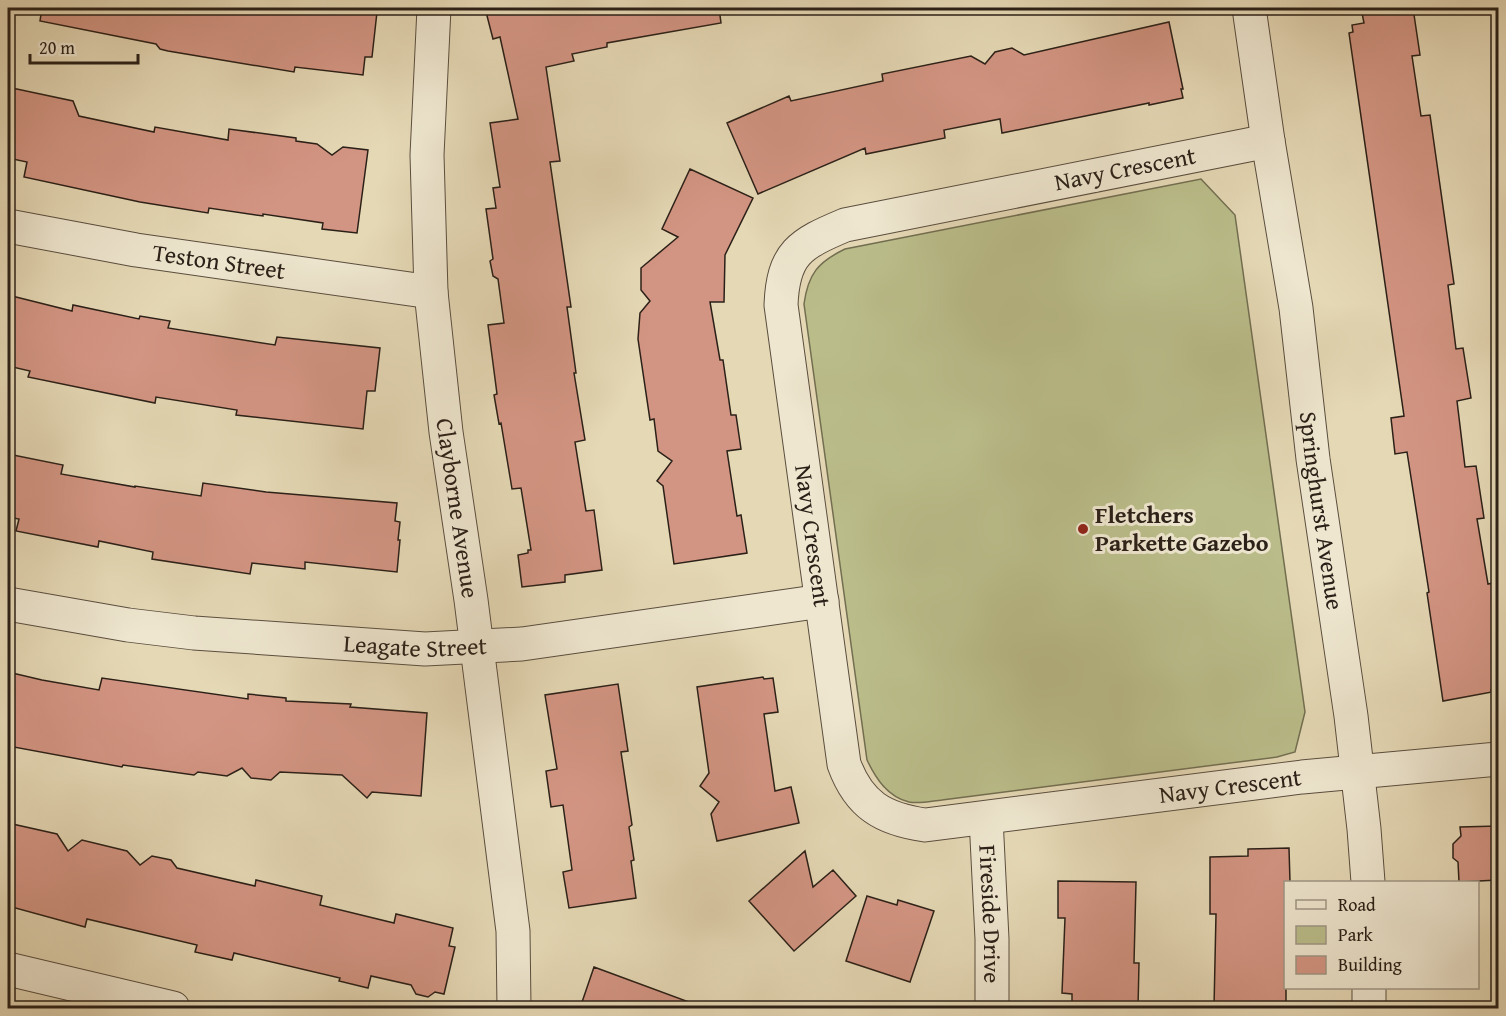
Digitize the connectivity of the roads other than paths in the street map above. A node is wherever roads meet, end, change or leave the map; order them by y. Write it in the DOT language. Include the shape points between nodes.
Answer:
graph roads {
  1 [pos="434,8"];
  2 [pos="1249,8"];
  3 [pos="1268,141"];
  4 [pos="8,226"];
  5 [pos="431,292"];
  6 [pos="822,601"];
  7 [pos="8,604"];
  8 [pos="476,646"];
  9 [pos="1498,759"];
  10 [pos="1357,771"];
  11 [pos="986,818"];
  12 [pos="1368,881"];
  13 [pos="8,969"];
  14 [pos="1369,989"];
  15 [pos="161,1007"];
  16 [pos="514,1008"];
  17 [pos="992,1008"];
  18 [pos="1369,1008"];
  1 -- 5 [label="street, Clayborne Avenue" via="427,155"];
  2 -- 3 [label="street, Springhurst Avenue"];
  3 -- 6 [label="street, Navy Crescent" via="845,225 814,238 790,260 782,282 781,305"];
  3 -- 10 [label="street, Springhurst Avenue" via="1296,308"];
  4 -- 5 [label="street, Teston Street" via="136,250"];
  5 -- 8 [label="street, Clayborne Avenue"];
  6 -- 8 [label="street, Leagate Street" via="522,644"];
  6 -- 11 [label="street, Navy Crescent" via="844,764 857,790 876,808 899,821 925,825"];
  7 -- 8 [label="street, Leagate Street" via="194,633 425,649"];
  8 -- 16 [label="street, Clayborne Avenue" via="513,931"];
  9 -- 10 [label="street, Navy Crescent"];
  10 -- 11 [label="street, Navy Crescent"];
  10 -- 12 [label="street, Springhurst Avenue"];
  11 -- 17 [label="street, Fireside Drive" via="993,939"];
  13 -- 15 [label="street"];
  14 -- 18 [label="street"];
}
